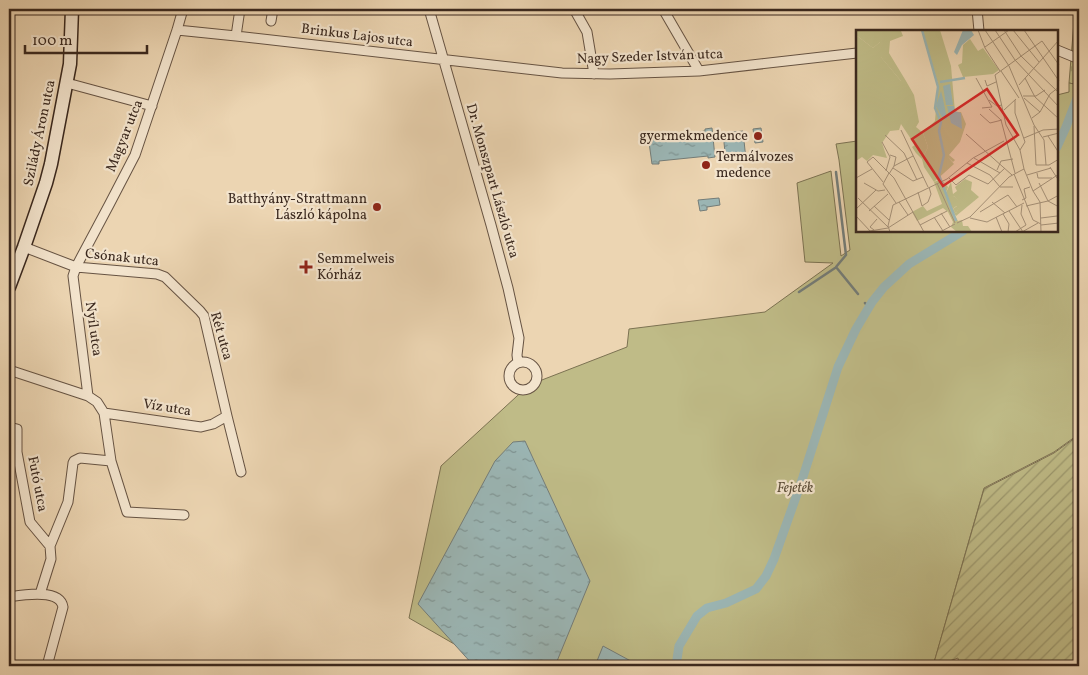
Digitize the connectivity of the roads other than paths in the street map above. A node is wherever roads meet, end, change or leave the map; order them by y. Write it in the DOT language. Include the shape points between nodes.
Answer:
graph roads {
  1 [pos="72,9"];
  2 [pos="183,9"];
  3 [pos="240,9"];
  4 [pos="273,9"];
  5 [pos="429,9"];
  6 [pos="574,9"];
  7 [pos="663,9"];
  8 [pos="977,9"];
  9 [pos="271,20"];
  10 [pos="177,30"];
  11 [pos="979,30"];
  12 [pos="236,36"];
  13 [pos="1058,50"];
  14 [pos="856,53"];
  15 [pos="1079,59"];
  16 [pos="444,60"];
  17 [pos="699,71"];
  18 [pos="594,74"];
  19 [pos="67,83"];
  20 [pos="152,106"];
  21 [pos="24,247"];
  22 [pos="76,267"];
  23 [pos="165,277"];
  24 [pos="9,287"];
  25 [pos="518,363"];
  26 [pos="9,370"];
  27 [pos="88,396"];
  28 [pos="104,413"];
  29 [pos="227,416"];
  30 [pos="9,427"];
  31 [pos="111,461"];
  32 [pos="241,472"];
  33 [pos="184,515"];
  34 [pos="50,546"];
  35 [pos="40,594"];
  36 [pos="9,597"];
  37 [pos="46,666"];
  1 -- 19 [label="street, Szilády Áron utca"];
  2 -- 10 [label="street, Magyar utca"];
  3 -- 12 [label="street"];
  4 -- 9 [label="street"];
  5 -- 16 [label="street, Dr. Monszpart László utca"];
  6 -- 18 [label="street" via="587,32"];
  7 -- 17 [label="street"];
  8 -- 11 [label="street"];
  10 -- 12 [label="street, Brinkus Lajos utca"];
  10 -- 20 [label="street, Magyar utca"];
  12 -- 16 [label="street, Brinkus Lajos utca"];
  13 -- 15 [label="street"];
  14 -- 17 [label="street, Nagy Szeder István utca"];
  16 -- 18 [label="street, Nagy Szeder István utca" via="562,74"];
  16 -- 25 [label="street, Dr. Monszpart László utca" via="510,297 519,338"];
  17 -- 18 [label="street, Nagy Szeder István utca"];
  19 -- 20 [label="street"];
  19 -- 21 [label="street, Szilády Áron utca" via="51,164"];
  20 -- 22 [label="street, Magyar utca" via="135,155"];
  21 -- 22 [label="street, Csónak utca"];
  21 -- 24 [label="street, Szilády Áron utca"];
  22 -- 23 [label="street, Csónak utca"];
  22 -- 27 [label="street, Nyíl utca" via="73,281"];
  23 -- 29 [label="street, Rét utca" via="204,316"];
  26 -- 27 [label="street"];
  27 -- 28 [label="street"];
  28 -- 29 [label="street, Víz utca" via="201,427"];
  28 -- 31 [label="street"];
  29 -- 32 [label="street"];
  30 -- 34 [label="street, Futó utca" via="17,430 17,452 30,522"];
  31 -- 33 [label="street" via="127,512"];
  31 -- 34 [label="street" via="80,458 74,461 68,502"];
  34 -- 35 [label="street" via="51,559"];
  35 -- 36 [label="street"];
  35 -- 37 [label="street" via="58,598 63,607"];
}
